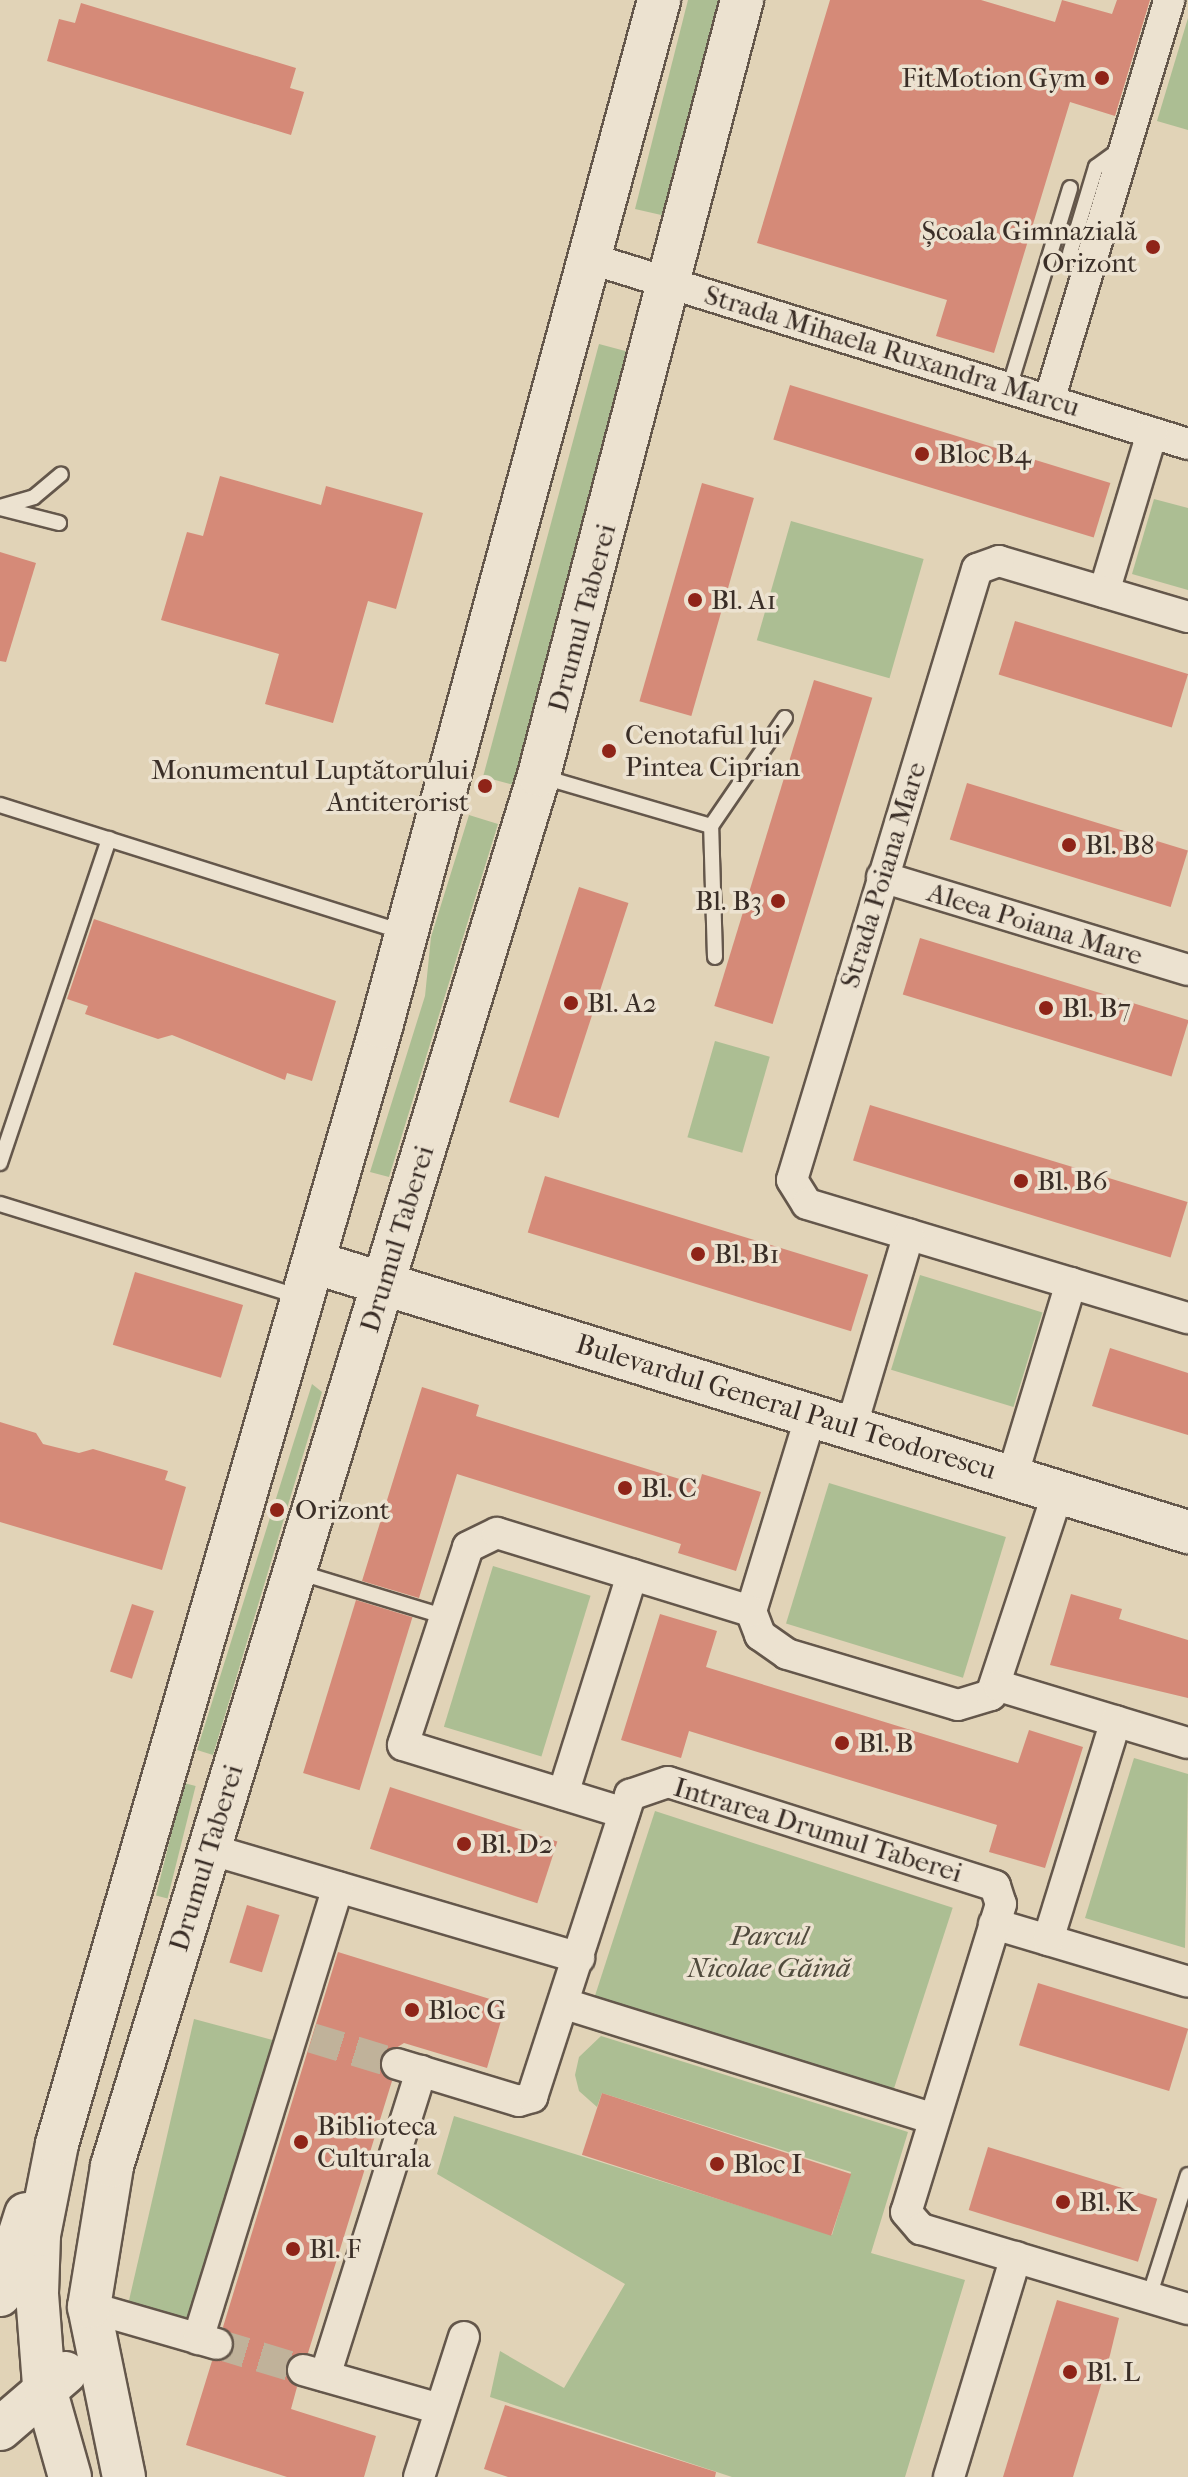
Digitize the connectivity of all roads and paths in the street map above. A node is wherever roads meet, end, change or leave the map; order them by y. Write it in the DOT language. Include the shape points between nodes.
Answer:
graph roads {
  1 [pos="659,0"];
  2 [pos="742,0"];
  3 [pos="1169,0"];
  4 [pos="1126,145"];
  5 [pos="1070,188"];
  6 [pos="1070,253"];
  7 [pos="595,260"];
  8 [pos="672,282"];
  9 [pos="1009,388"];
  10 [pos="1049,401"];
  11 [pos="1152,433"];
  12 [pos="1188,444"];
  13 [pos="61,474"];
  14 [pos="59,523"];
  15 [pos="1104,592"];
  16 [pos="1188,617"];
  17 [pos="785,718"];
  18 [pos="539,775"];
  19 [pos="0,805"];
  20 [pos="711,826"];
  21 [pos="109,839"];
  22 [pos="882,877"];
  23 [pos="407,933"];
  24 [pos="715,957"];
  25 [pos="1188,970"];
  26 [pos="0,1163"];
  27 [pos="0,1204"];
  28 [pos="909,1234"];
  29 [pos="308,1280"];
  30 [pos="383,1283"];
  31 [pos="1071,1283"];
  32 [pos="1188,1318"];
  33 [pos="811,1415"];
  34 [pos="851,1428"];
  35 [pos="1012,1477"];
  36 [pos="1058,1492"];
  37 [pos="1188,1532"];
  38 [pos="294,1571"];
  39 [pos="632,1575"];
  40 [pos="751,1611"];
  41 [pos="443,1616"];
  42 [pos="999,1686"];
  43 [pos="1116,1721"];
  44 [pos="1188,1743"];
  45 [pos="165,1762"];
  46 [pos="230,1780"];
  47 [pos="563,1794"];
  48 [pos="624,1813"];
  49 [pos="209,1849"];
  50 [pos="338,1887"];
  51 [pos="994,1924"];
  52 [pos="1048,1940"];
  53 [pos="579,1958"];
  54 [pos="1188,1982"];
  55 [pos="565,2004"];
  56 [pos="82,2042"];
  57 [pos="932,2118"];
  58 [pos="1188,2175"];
  59 [pos="1016,2257"];
  60 [pos="0,2295"];
  61 [pos="1149,2297"];
  62 [pos="89,2307"];
  63 [pos="1188,2309"];
  64 [pos="464,2337"];
  65 [pos="94,2356"];
  66 [pos="44,2385"];
  67 [pos="440,2409"];
  68 [pos="0,2429"];
  69 [pos="70,2477"];
  70 [pos="124,2477"];
  71 [pos="419,2477"];
  72 [pos="949,2477"];
  1 -- 7 [label="main road"];
  2 -- 8 [label="main road, Drumul Taberei"];
  3 -- 4 [label="street"];
  4 -- 6 [label="lane" via="1096,167"];
  4 -- 10 [label="street"];
  5 -- 9 [label="lane"];
  7 -- 8 [label="street, Strada Mihaela Ruxandra Marcu"];
  7 -- 23 [label="main road"];
  8 -- 9 [label="street, Strada Mihaela Ruxandra Marcu"];
  8 -- 18 [label="main road, Drumul Taberei"];
  9 -- 10 [label="street, Strada Mihaela Ruxandra Marcu"];
  10 -- 11 [label="street, Strada Mihaela Ruxandra Marcu"];
  11 -- 12 [label="street, Strada Mihaela Ruxandra Marcu"];
  11 -- 15 [label="street"];
  13 -- 14 [label="lane" via="34,497 0,507"];
  15 -- 16 [label="street, Strada Poiana Mare"];
  15 -- 22 [label="street, Strada Poiana Mare" via="993,560 977,569"];
  17 -- 20 [label="lane"];
  18 -- 20 [label="lane"];
  18 -- 30 [label="main road, Drumul Taberei"];
  19 -- 21 [label="lane"];
  20 -- 24 [label="lane"];
  21 -- 23 [label="lane"];
  21 -- 26 [label="lane"];
  22 -- 25 [label="street, Aleea Poiana Mare"];
  22 -- 28 [label="street, Strada Poiana Mare" via="792,1180 807,1204"];
  23 -- 29 [label="main road"];
  27 -- 29 [label="lane"];
  28 -- 31 [label="street, Strada Poiana Mare"];
  28 -- 34 [label="street"];
  29 -- 30 [label="main road, Bulevardul General Paul Teodorescu"];
  29 -- 45 [label="main road"];
  30 -- 33 [label="main road, Bulevardul General Paul Teodorescu"];
  30 -- 38 [label="main road, Drumul Taberei"];
  31 -- 32 [label="street, Strada Poiana Mare"];
  31 -- 35 [label="street"];
  33 -- 34 [label="main road, Bulevardul General Paul Teodorescu"];
  33 -- 40 [label="street"];
  34 -- 35 [label="main road, Bulevardul General Paul Teodorescu"];
  35 -- 36 [label="main road, Bulevardul General Paul Teodorescu"];
  36 -- 37 [label="main road, Bulevardul General Paul Teodorescu"];
  36 -- 42 [label="street"];
  38 -- 41 [label="lane"];
  38 -- 46 [label="main road, Drumul Taberei"];
  39 -- 40 [label="street"];
  39 -- 41 [label="street" via="486,1533 461,1558"];
  39 -- 47 [label="street"];
  40 -- 42 [label="street" via="760,1635 787,1654 958,1705"];
  41 -- 47 [label="street" via="403,1745"];
  42 -- 43 [label="street"];
  43 -- 44 [label="street"];
  43 -- 52 [label="street"];
  45 -- 46 [label="main road"];
  45 -- 56 [label="main road"];
  46 -- 49 [label="main road, Drumul Taberei"];
  47 -- 48 [label="street"];
  48 -- 51 [label="street, Intrarea Drumul Taberei" via="642,1786 668,1782 989,1882 1000,1895"];
  48 -- 53 [label="street, Intrarea Drumul Taberei"];
  49 -- 50 [label="street"];
  49 -- 62 [label="main road, Drumul Taberei" via="112,2166"];
  50 -- 53 [label="street"];
  50 -- 62 [label="street" via="302,2035 208,2342"];
  51 -- 52 [label="street"];
  51 -- 57 [label="street, Intrarea Drumul Taberei"];
  52 -- 54 [label="street"];
  53 -- 55 [label="street, Intrarea Drumul Taberei"];
  55 -- 57 [label="street"];
  55 -- 67 [label="street, Intrarea Drumul Taberei" via="537,2092 526,2101 409,2068 314,2373"];
  56 -- 60 [label="main road"];
  56 -- 66 [label="main road" via="39,2235"];
  57 -- 59 [label="street, Intrarea Drumul Taberei" via="905,2205 910,2219"];
  58 -- 61 [label="lane"];
  59 -- 61 [label="street, Intrarea Drumul Taberei"];
  59 -- 72 [label="street"];
  61 -- 63 [label="street, Intrarea Drumul Taberei"];
  62 -- 65 [label="main road, Drumul Taberei"];
  64 -- 67 [label="street"];
  65 -- 66 [label="main road"];
  65 -- 70 [label="main road, Drumul Taberei"];
  66 -- 68 [label="main road"];
  66 -- 69 [label="main road"];
  67 -- 71 [label="street"];
}
